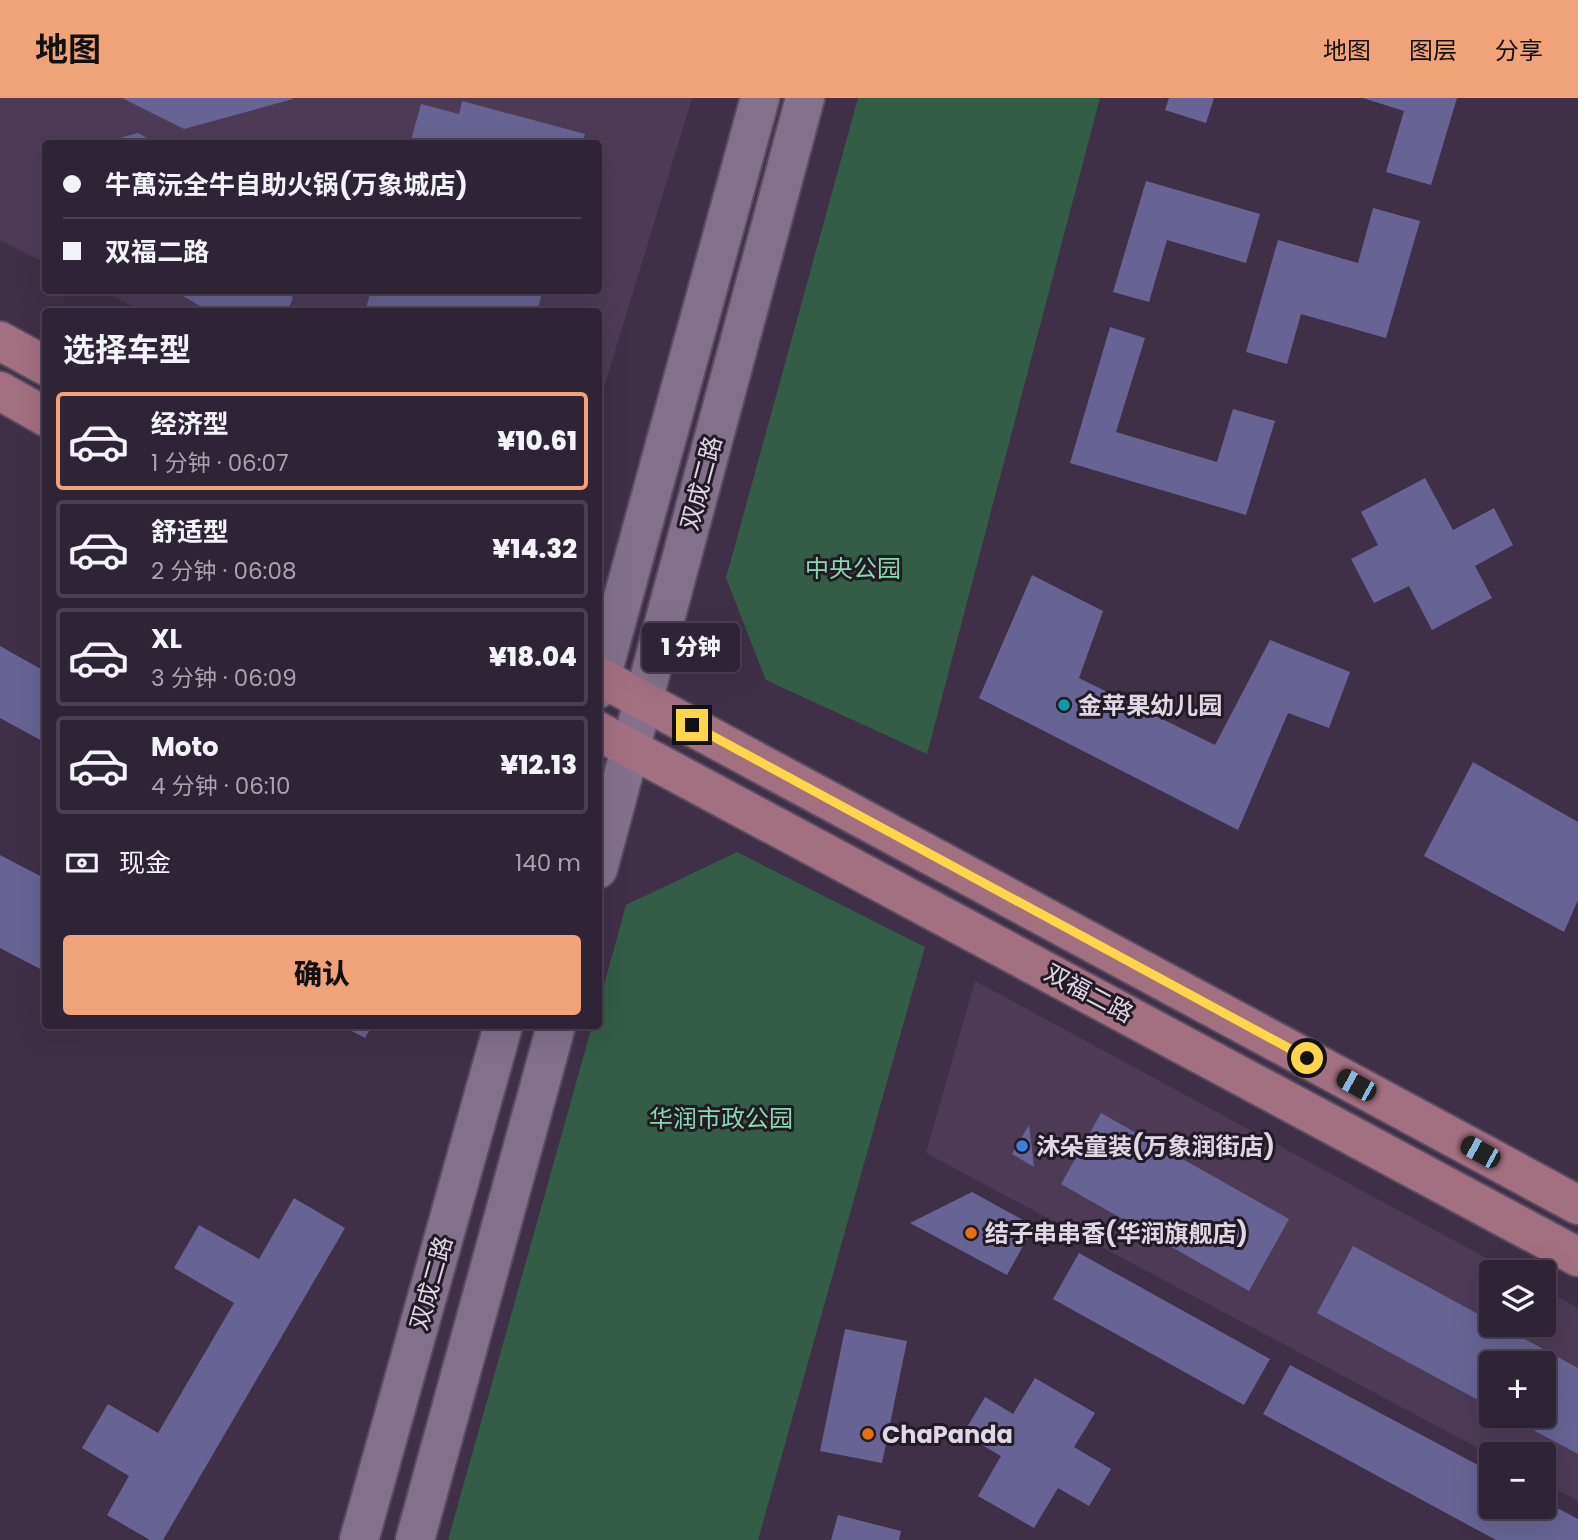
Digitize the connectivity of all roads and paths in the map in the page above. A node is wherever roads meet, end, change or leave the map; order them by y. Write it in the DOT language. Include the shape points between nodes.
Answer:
graph roads {
  1 [pos="760,98"];
  2 [pos="805,98"];
  3 [pos="0,341"];
  4 [pos="42,364"];
  5 [pos="0,391"];
  6 [pos="42,415"];
  7 [pos="602,674"];
  8 [pos="602,682"];
  9 [pos="643,698"];
  10 [pos="615,739"];
  11 [pos="602,838"];
  12 [pos="502,1029"];
  13 [pos="555,1029"];
  14 [pos="1578,1205"];
  15 [pos="1578,1256"];
  16 [pos="359,1540"];
  17 [pos="415,1540"];
  1 -- 7 [label="street, 双成二路"];
  2 -- 9 [label="street, 双成二路"];
  3 -- 4 [label="main road"];
  5 -- 6 [label="main road"];
  8 -- 9 [label="main road, 双福二路"];
  9 -- 10 [label="street, 双成二路"];
  9 -- 14 [label="main road, 双福二路"];
  10 -- 11 [label="street, 双成二路"];
  10 -- 15 [label="main road, 双福二路"];
  12 -- 16 [label="street, 双成二路"];
  13 -- 17 [label="street"];
}
